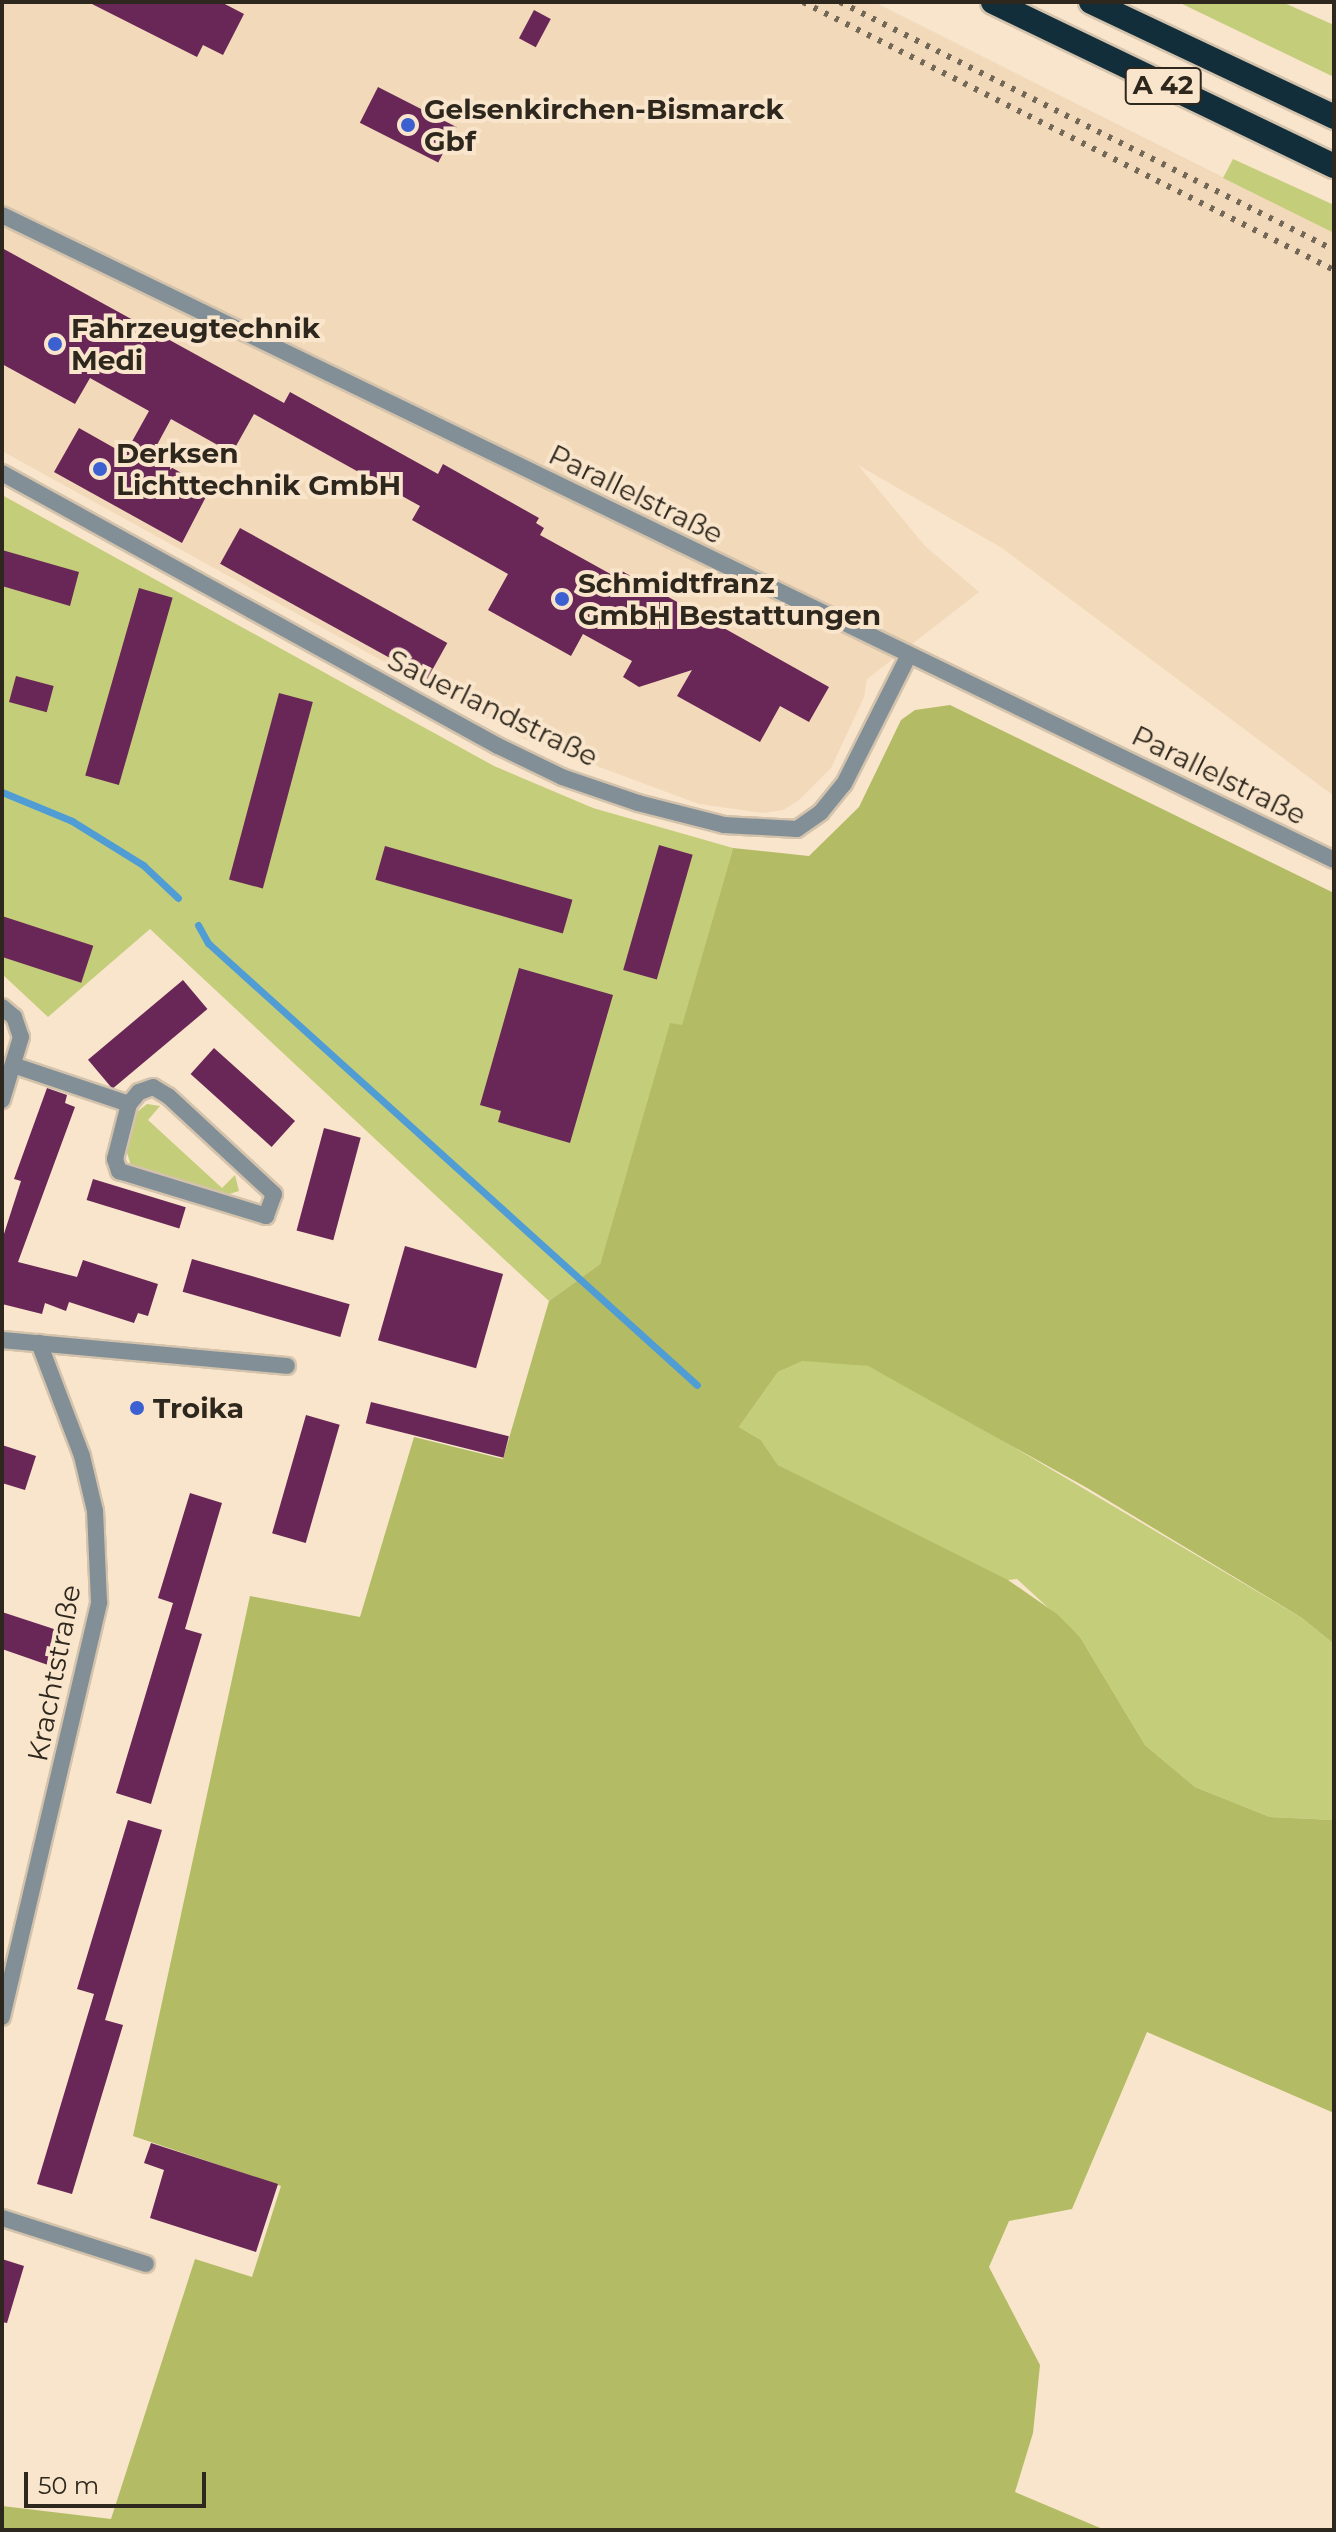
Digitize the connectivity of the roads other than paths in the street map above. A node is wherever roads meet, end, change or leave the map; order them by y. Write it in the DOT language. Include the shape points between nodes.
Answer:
graph roads {
  1 [pos="993,2"];
  2 [pos="1091,2"];
  3 [pos="1334,117"];
  4 [pos="1334,166"];
  5 [pos="2,215"];
  6 [pos="2,473"];
  7 [pos="909,655"];
  8 [pos="1334,860"];
  9 [pos="8,1012"];
  10 [pos="13,1065"];
  11 [pos="2,1100"];
  12 [pos="129,1104"];
  13 [pos="2,1340"];
  14 [pos="39,1343"];
  15 [pos="287,1366"];
  16 [pos="2,2017"];
  17 [pos="2,2218"];
  18 [pos="146,2264"];
  1 -- 4 [label="highway, A 42"];
  2 -- 3 [label="highway, A 42"];
  5 -- 7 [label="street, Parallelstraße"];
  6 -- 7 [label="street, Sauerlandstraße" via="498,746 562,777 724,825 797,829 821,812 844,784"];
  7 -- 8 [label="street, Parallelstraße"];
  9 -- 10 [label="street" via="21,1037"];
  10 -- 11 [label="street"];
  10 -- 12 [label="street"];
  12 -- 12 [label="street" via="115,1159 119,1171 266,1216 274,1194 168,1096 153,1087 139,1092"];
  13 -- 14 [label="street"];
  14 -- 15 [label="street"];
  14 -- 16 [label="street, Krachtstraße" via="82,1456 95,1511 99,1587 93,1645"];
  17 -- 18 [label="street"];
}
